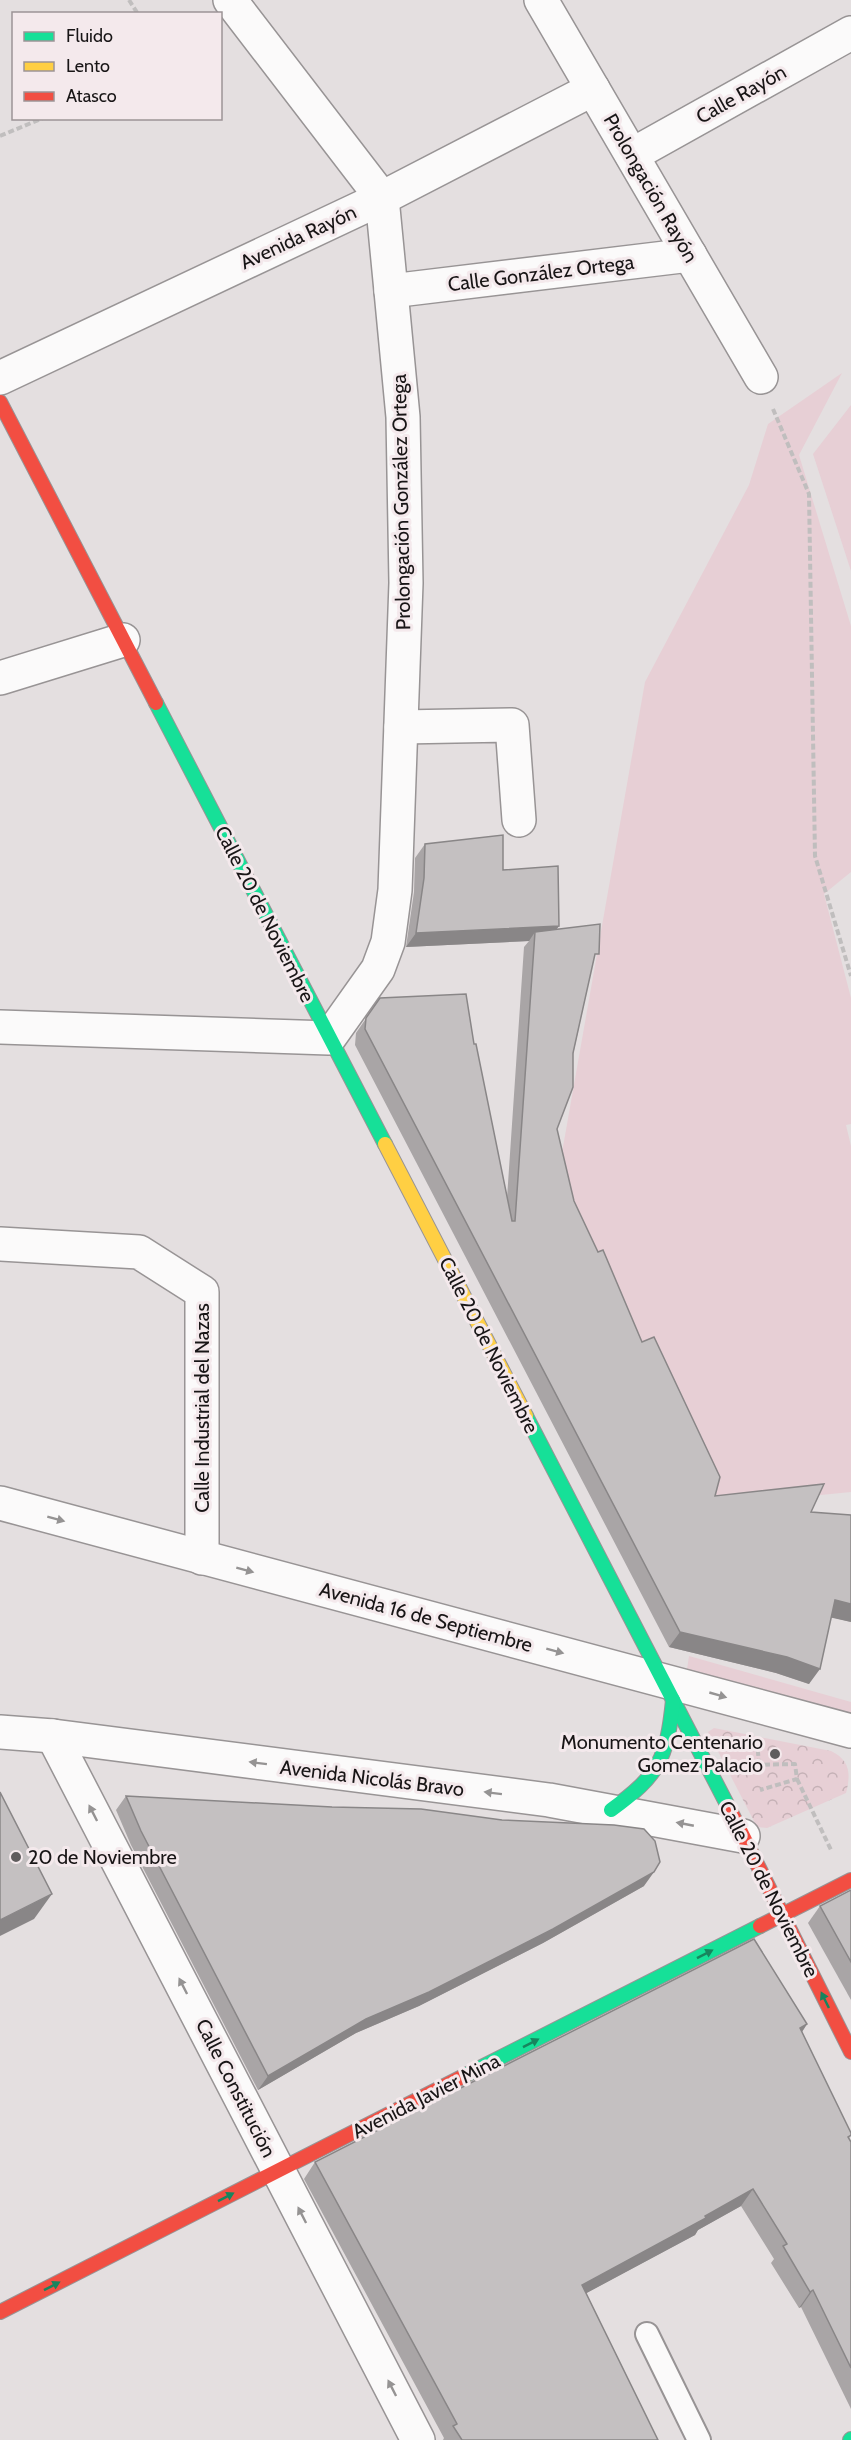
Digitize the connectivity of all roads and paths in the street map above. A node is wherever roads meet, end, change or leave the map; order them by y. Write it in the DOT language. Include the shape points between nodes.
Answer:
graph roads {
  1 [pos="230,0"];
  2 [pos="541,0"];
  3 [pos="851,33"];
  4 [pos="592,89"];
  5 [pos="38,120"];
  6 [pos="0,136"];
  7 [pos="632,155"];
  8 [pos="382,198"];
  9 [pos="690,255"];
  10 [pos="391,291"];
  11 [pos="760,377"];
  12 [pos="0,378"];
  13 [pos="0,402"];
  14 [pos="123,640"];
  15 [pos="0,678"];
  16 [pos="401,727"];
  17 [pos="519,820"];
  18 [pos="851,976"];
  19 [pos="0,1027"];
  20 [pos="330,1038"];
  21 [pos="0,1244"];
  22 [pos="0,1503"];
  23 [pos="202,1558"];
  24 [pos="667,1689"];
  25 [pos="851,1731"];
  26 [pos="0,1732"];
  27 [pos="53,1736"];
  28 [pos="759,1764"];
  29 [pos="797,1779"];
  30 [pos="756,1791"];
  31 [pos="612,1810"];
  32 [pos="743,1836"];
  33 [pos="848,1881"];
  34 [pos="783,1914"];
  35 [pos="851,2052"];
  36 [pos="279,2171"];
  37 [pos="0,2312"];
  38 [pos="647,2334"];
  39 [pos="418,2440"];
  40 [pos="699,2440"];
  1 -- 8 [label="street"];
  2 -- 4 [label="street, Prolongación Rayón"];
  3 -- 7 [label="street, Calle Rayón"];
  4 -- 7 [label="street, Prolongación Rayón"];
  4 -- 8 [label="street, Avenida Rayón"];
  5 -- 6 [label="path"];
  7 -- 9 [label="street, Prolongación Rayón"];
  8 -- 10 [label="street, Prolongación González Ortega"];
  8 -- 12 [label="street, Avenida Rayón"];
  9 -- 10 [label="street, Calle González Ortega"];
  9 -- 11 [label="street, Prolongación Rayón"];
  10 -- 16 [label="street, Prolongación González Ortega" via="403,417 406,584"];
  11 -- 18 [label="path" via="809,494 815,856"];
  13 -- 14 [label="main road, Calle 20 de Noviembre"];
  14 -- 15 [label="street"];
  14 -- 20 [label="main road, Calle 20 de Noviembre"];
  16 -- 17 [label="street" via="512,726"];
  16 -- 20 [label="street, Prolongación González Ortega" via="395,890 388,942 378,969"];
  19 -- 20 [label="street"];
  20 -- 24 [label="main road, Calle 20 de Noviembre"];
  21 -- 23 [label="street, Calle Industrial del Nazas" via="139,1252 202,1292"];
  22 -- 23 [label="street, Avenida 16 de Septiembre, one-way"];
  23 -- 24 [label="street, Avenida 16 de Septiembre, one-way"];
  24 -- 25 [label="street, Avenida 16 de Septiembre, one-way"];
  24 -- 31 [label="main road" via="669,1732 660,1765 643,1789"];
  24 -- 32 [label="main road, Calle 20 de Noviembre"];
  26 -- 27 [label="street, Avenida Nicolás Bravo"];
  31 -- 27 [label="street, Avenida Nicolás Bravo, one-way"];
  36 -- 27 [label="street, Calle Constitución, one-way"];
  28 -- 29 [label="path" via="795,1764"];
  29 -- 30 [label="path"];
  29 -- 33 [label="path"];
  32 -- 31 [label="street, Avenida Nicolás Bravo, one-way"];
  32 -- 34 [label="main road, Calle 20 de Noviembre"];
  33 -- 34 [label="main road, Avenida Javier Mina"];
  35 -- 34 [label="main road, Calle 20 de Noviembre, one-way"];
  36 -- 34 [label="main road, Avenida Javier Mina, one-way"];
  37 -- 36 [label="main road, Avenida Javier Mina, one-way"];
  39 -- 36 [label="street, Calle Constitución, one-way"];
  38 -- 40 [label="lane"];
}
